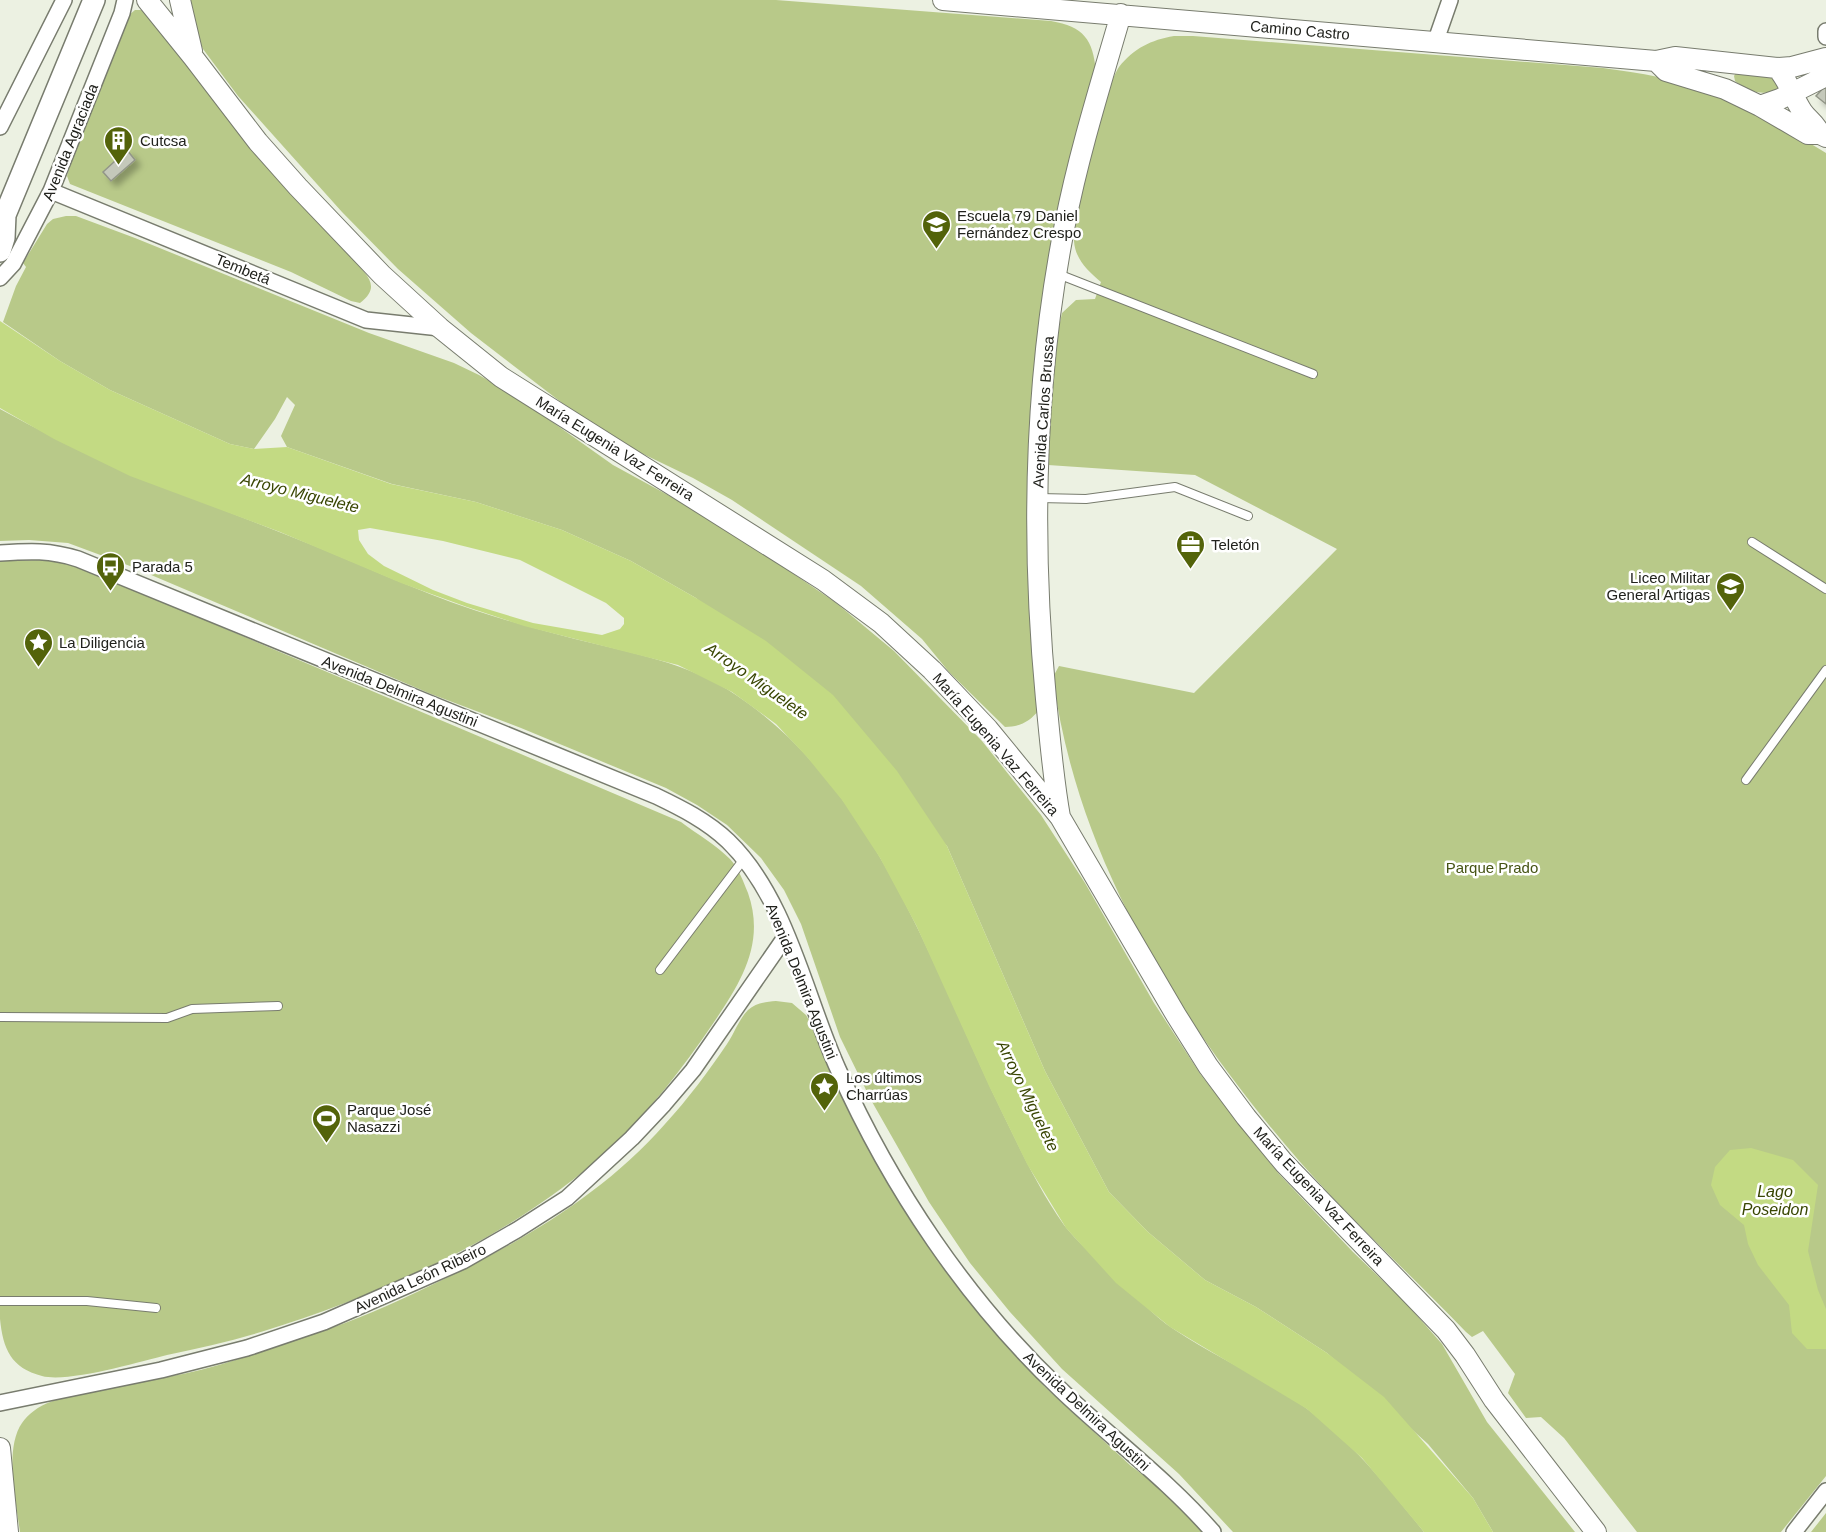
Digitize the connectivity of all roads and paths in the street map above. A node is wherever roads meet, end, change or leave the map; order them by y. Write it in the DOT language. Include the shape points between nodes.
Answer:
graph roads {
  1 [pos="64,0"];
  2 [pos="94,0"];
  3 [pos="125,0"];
  4 [pos="147,0"];
  5 [pos="180,0"];
  6 [pos="943,0"];
  7 [pos="1450,0"];
  8 [pos="1123,7"];
  9 [pos="1826,31"];
  10 [pos="1826,37"];
  11 [pos="1435,43"];
  12 [pos="193,57"];
  13 [pos="1826,58"];
  14 [pos="1656,61"];
  15 [pos="1735,62"];
  16 [pos="1777,68"];
  17 [pos="1826,76"];
  18 [pos="1725,89"];
  19 [pos="1794,93"];
  20 [pos="1760,106"];
  21 [pos="0,127"];
  22 [pos="1823,135"];
  23 [pos="51,191"];
  24 [pos="2,218"];
  25 [pos="0,251"];
  26 [pos="1056,273"];
  27 [pos="0,278"];
  28 [pos="440,328"];
  29 [pos="1313,374"];
  30 [pos="1037,498"];
  31 [pos="1248,516"];
  32 [pos="1752,542"];
  33 [pos="0,553"];
  34 [pos="1826,589"];
  35 [pos="1826,670"];
  36 [pos="1746,780"];
  37 [pos="1060,818"];
  38 [pos="744,859"];
  39 [pos="786,936"];
  40 [pos="660,970"];
  41 [pos="278,1006"];
  42 [pos="0,1017"];
  43 [pos="0,1301"];
  44 [pos="156,1308"];
  45 [pos="0,1403"];
  46 [pos="0,1448"];
  47 [pos="1826,1491"];
  48 [pos="8,1532"];
  49 [pos="1213,1532"];
  50 [pos="1596,1532"];
  51 [pos="1794,1532"];
  1 -- 21 [label="street"];
  2 -- 24 [label="main road, Avenida Agraciada"];
  3 -- 23 [label="street, Avenida Agraciada"];
  4 -- 12 [label="street, María Eugenia Vaz Ferreira"];
  5 -- 12 [label="street, María Eugenia Vaz Ferreira"];
  6 -- 8 [label="street, Camino Castro"];
  7 -- 11 [label="street"];
  8 -- 11 [label="street, Camino Castro"];
  8 -- 26 [label="street, Avenida Carlos Brussa" via="1076,175"];
  9 -- 10 [label="street"];
  11 -- 14 [label="street, Camino Castro"];
  12 -- 28 [label="street, María Eugenia Vaz Ferreira" via="298,187 382,275"];
  13 -- 16 [label="street"];
  14 -- 15 [label="street, Camino Castro" via="1675,57"];
  14 -- 18 [label="street, Camino Castro" via="1666,71"];
  15 -- 16 [label="street, Camino Castro"];
  15 -- 18 [label="street"];
  16 -- 19 [label="street, Camino Castro"];
  17 -- 19 [label="street"];
  18 -- 20 [label="street, Camino Castro"];
  19 -- 20 [label="street"];
  19 -- 22 [label="street, Camino Castro" via="1803,113"];
  20 -- 22 [label="street, Camino Castro" via="1808,134"];
  23 -- 27 [label="street, Avenida Agraciada" via="13,264"];
  23 -- 28 [label="street, Tembetá" via="366,320"];
  24 -- 25 [label="main road, Avenida Agraciada" via="4,238"];
  26 -- 29 [label="lane"];
  26 -- 30 [label="street, Avenida Carlos Brussa" via="1043,379"];
  28 -- 37 [label="street, María Eugenia Vaz Ferreira" via="501,376 814,574 881,623 988,729"];
  30 -- 31 [label="lane" via="1086,499 1175,487"];
  30 -- 37 [label="street, Avenida Carlos Brussa" via="1041,647"];
  32 -- 34 [label="lane"];
  33 -- 38 [label="street, Avenida Delmira Agustini" via="40,550 78,559 623,782 683,809 727,841"];
  35 -- 36 [label="lane"];
  37 -- 50 [label="street, María Eugenia Vaz Ferreira" via="1208,1066 1284,1163 1446,1330 1494,1400"];
  38 -- 39 [label="street, Avenida Delmira Agustini" via="773,904"];
  38 -- 40 [label="lane"];
  39 -- 45 [label="street, Avenida León Ribeiro" via="693,1070 633,1138 567,1198 517,1230 453,1266 324,1322 247,1348"];
  39 -- 49 [label="street, Avenida Delmira Agustini" via="838,1070 870,1133 937,1244 973,1293 1060,1389"];
  41 -- 42 [label="lane" via="192,1009 167,1018"];
  43 -- 44 [label="lane" via="87,1301"];
  46 -- 48 [label="street"];
  47 -- 51 [label="street"];
}
